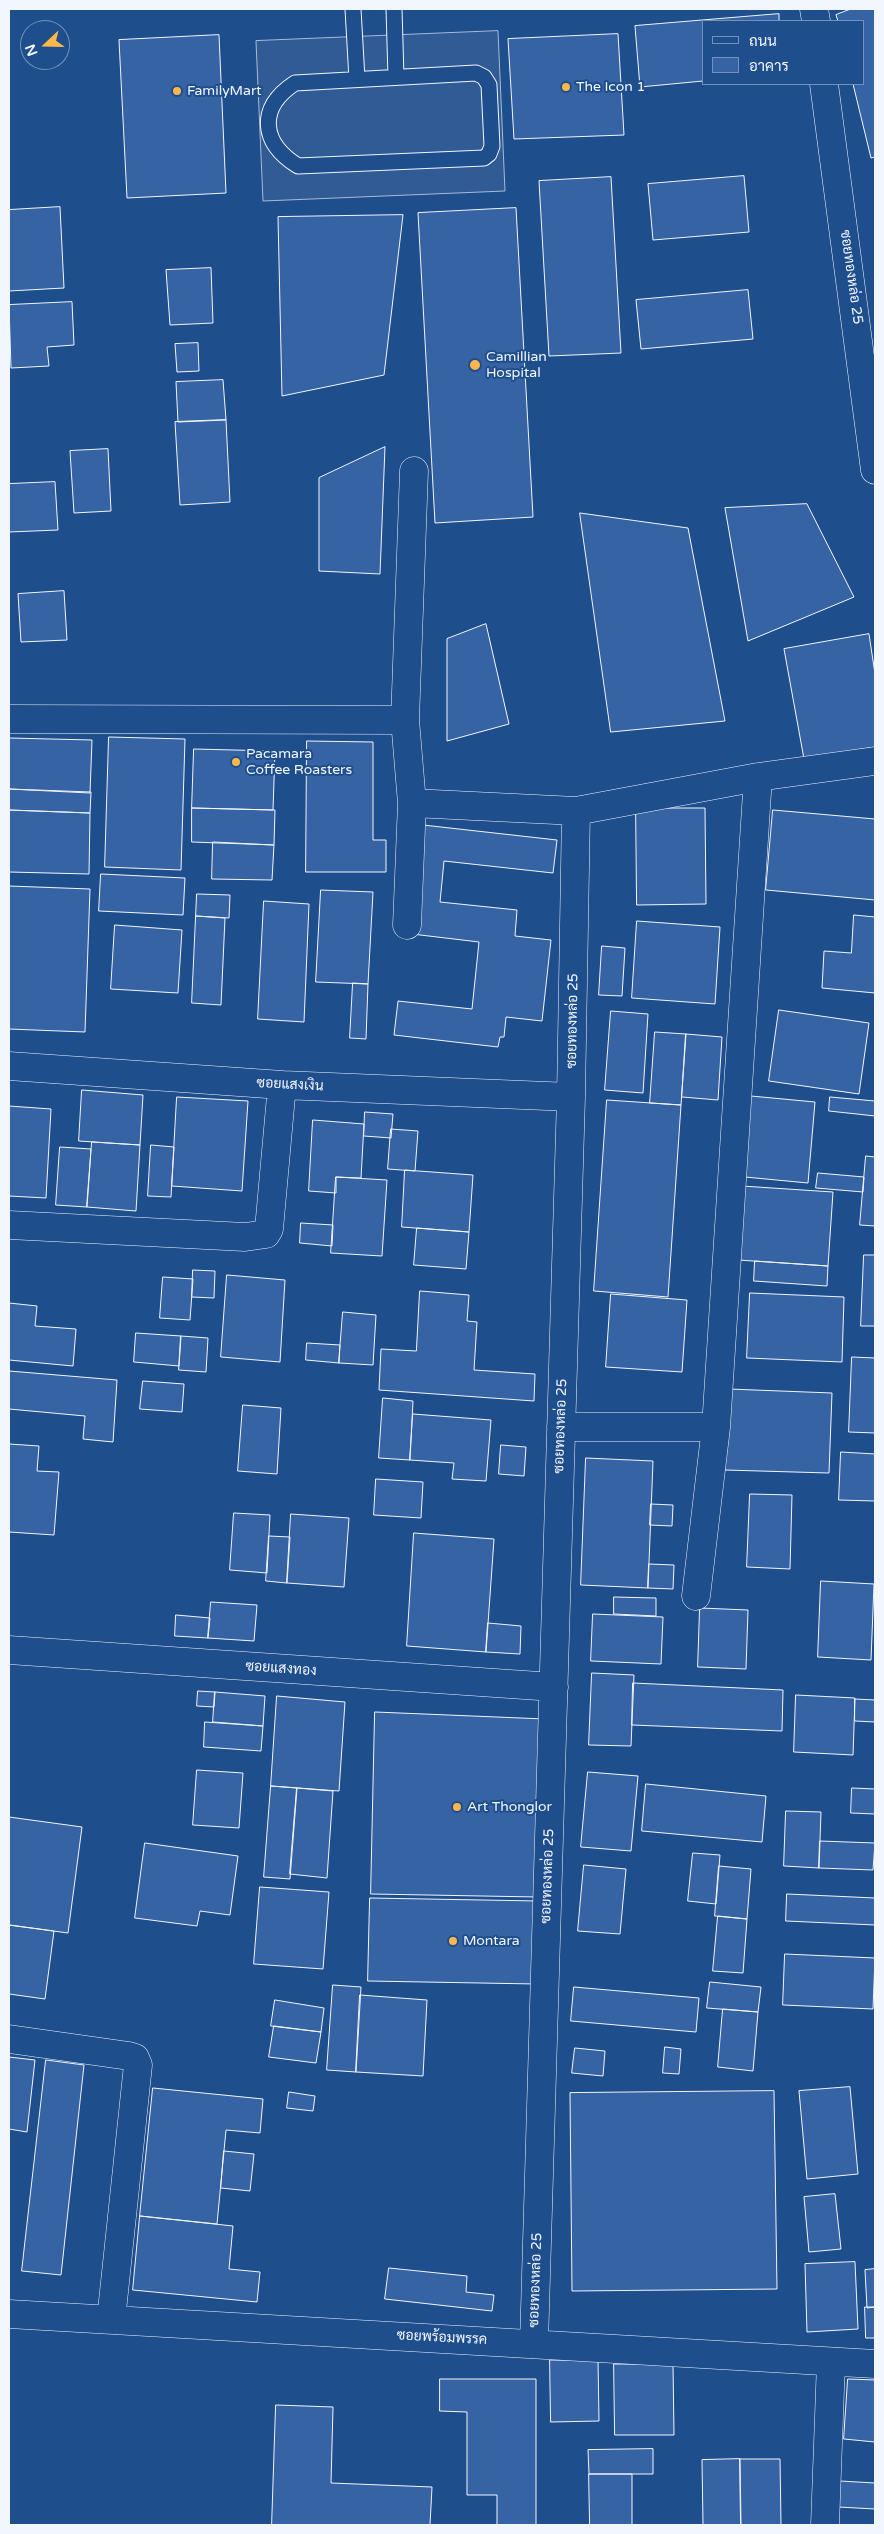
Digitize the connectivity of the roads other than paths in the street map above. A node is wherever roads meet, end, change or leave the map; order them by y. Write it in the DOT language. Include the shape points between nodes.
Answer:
graph roads {
  1 [pos="352,9"];
  2 [pos="394,9"];
  3 [pos="396,77"];
  4 [pos="357,79"];
  5 [pos="824,85"];
  6 [pos="875,470"];
  7 [pos="414,471"];
  8 [pos="9,719"];
  9 [pos="405,720"];
  10 [pos="875,761"];
  11 [pos="758,778"];
  12 [pos="412,803"];
  13 [pos="576,811"];
  14 [pos="408,925"];
  15 [pos="9,1066"];
  16 [pos="282,1085"];
  17 [pos="571,1096"];
  18 [pos="9,1225"];
  19 [pos="561,1427"];
  20 [pos="716,1427"];
  21 [pos="696,1596"];
  22 [pos="9,1650"];
  23 [pos="554,1687"];
  24 [pos="9,2039"];
  25 [pos="9,2314"];
  26 [pos="111,2320"];
  27 [pos="534,2343"];
  28 [pos="831,2362"];
  29 [pos="875,2364"];
  30 [pos="825,2525"];
  1 -- 4 [label="lane"];
  2 -- 3 [label="lane"];
  3 -- 4 [label="lane"];
  3 -- 4 [label="lane" via="476,73 484,77 489,85 490,154 484,158 298,166 287,160 270,138 267,126 269,112 284,90 295,83"];
  5 -- 6 [label="street, ซอยทองหล่อ 25"];
  7 -- 9 [label="street"];
  8 -- 9 [label="street"];
  9 -- 12 [label="street"];
  10 -- 11 [label="street"];
  11 -- 13 [label="street"];
  11 -- 20 [label="street"];
  12 -- 13 [label="street"];
  12 -- 14 [label="street"];
  13 -- 17 [label="street, ซอยทองหล่อ 25"];
  15 -- 16 [label="street, ซอยแสงเงิน"];
  16 -- 17 [label="street, ซอยแสงเงิน"];
  16 -- 18 [label="street" via="266,1234 245,1237"];
  17 -- 19 [label="street, ซอยทองหล่อ 25"];
  19 -- 20 [label="street"];
  19 -- 23 [label="street, ซอยทองหล่อ 25"];
  20 -- 21 [label="street"];
  22 -- 23 [label="street, ซอยแสงทอง"];
  23 -- 27 [label="street, ซอยทองหล่อ 25"];
  24 -- 26 [label="street" via="129,2056 135,2058 138,2065"];
  25 -- 26 [label="street, ซอยพร้อมพรรค"];
  26 -- 27 [label="street, ซอยพร้อมพรรค"];
  27 -- 28 [label="street, ซอยพร้อมพรรค"];
  28 -- 29 [label="street, ซอยพร้อมพรรค"];
  28 -- 30 [label="street"];
}
